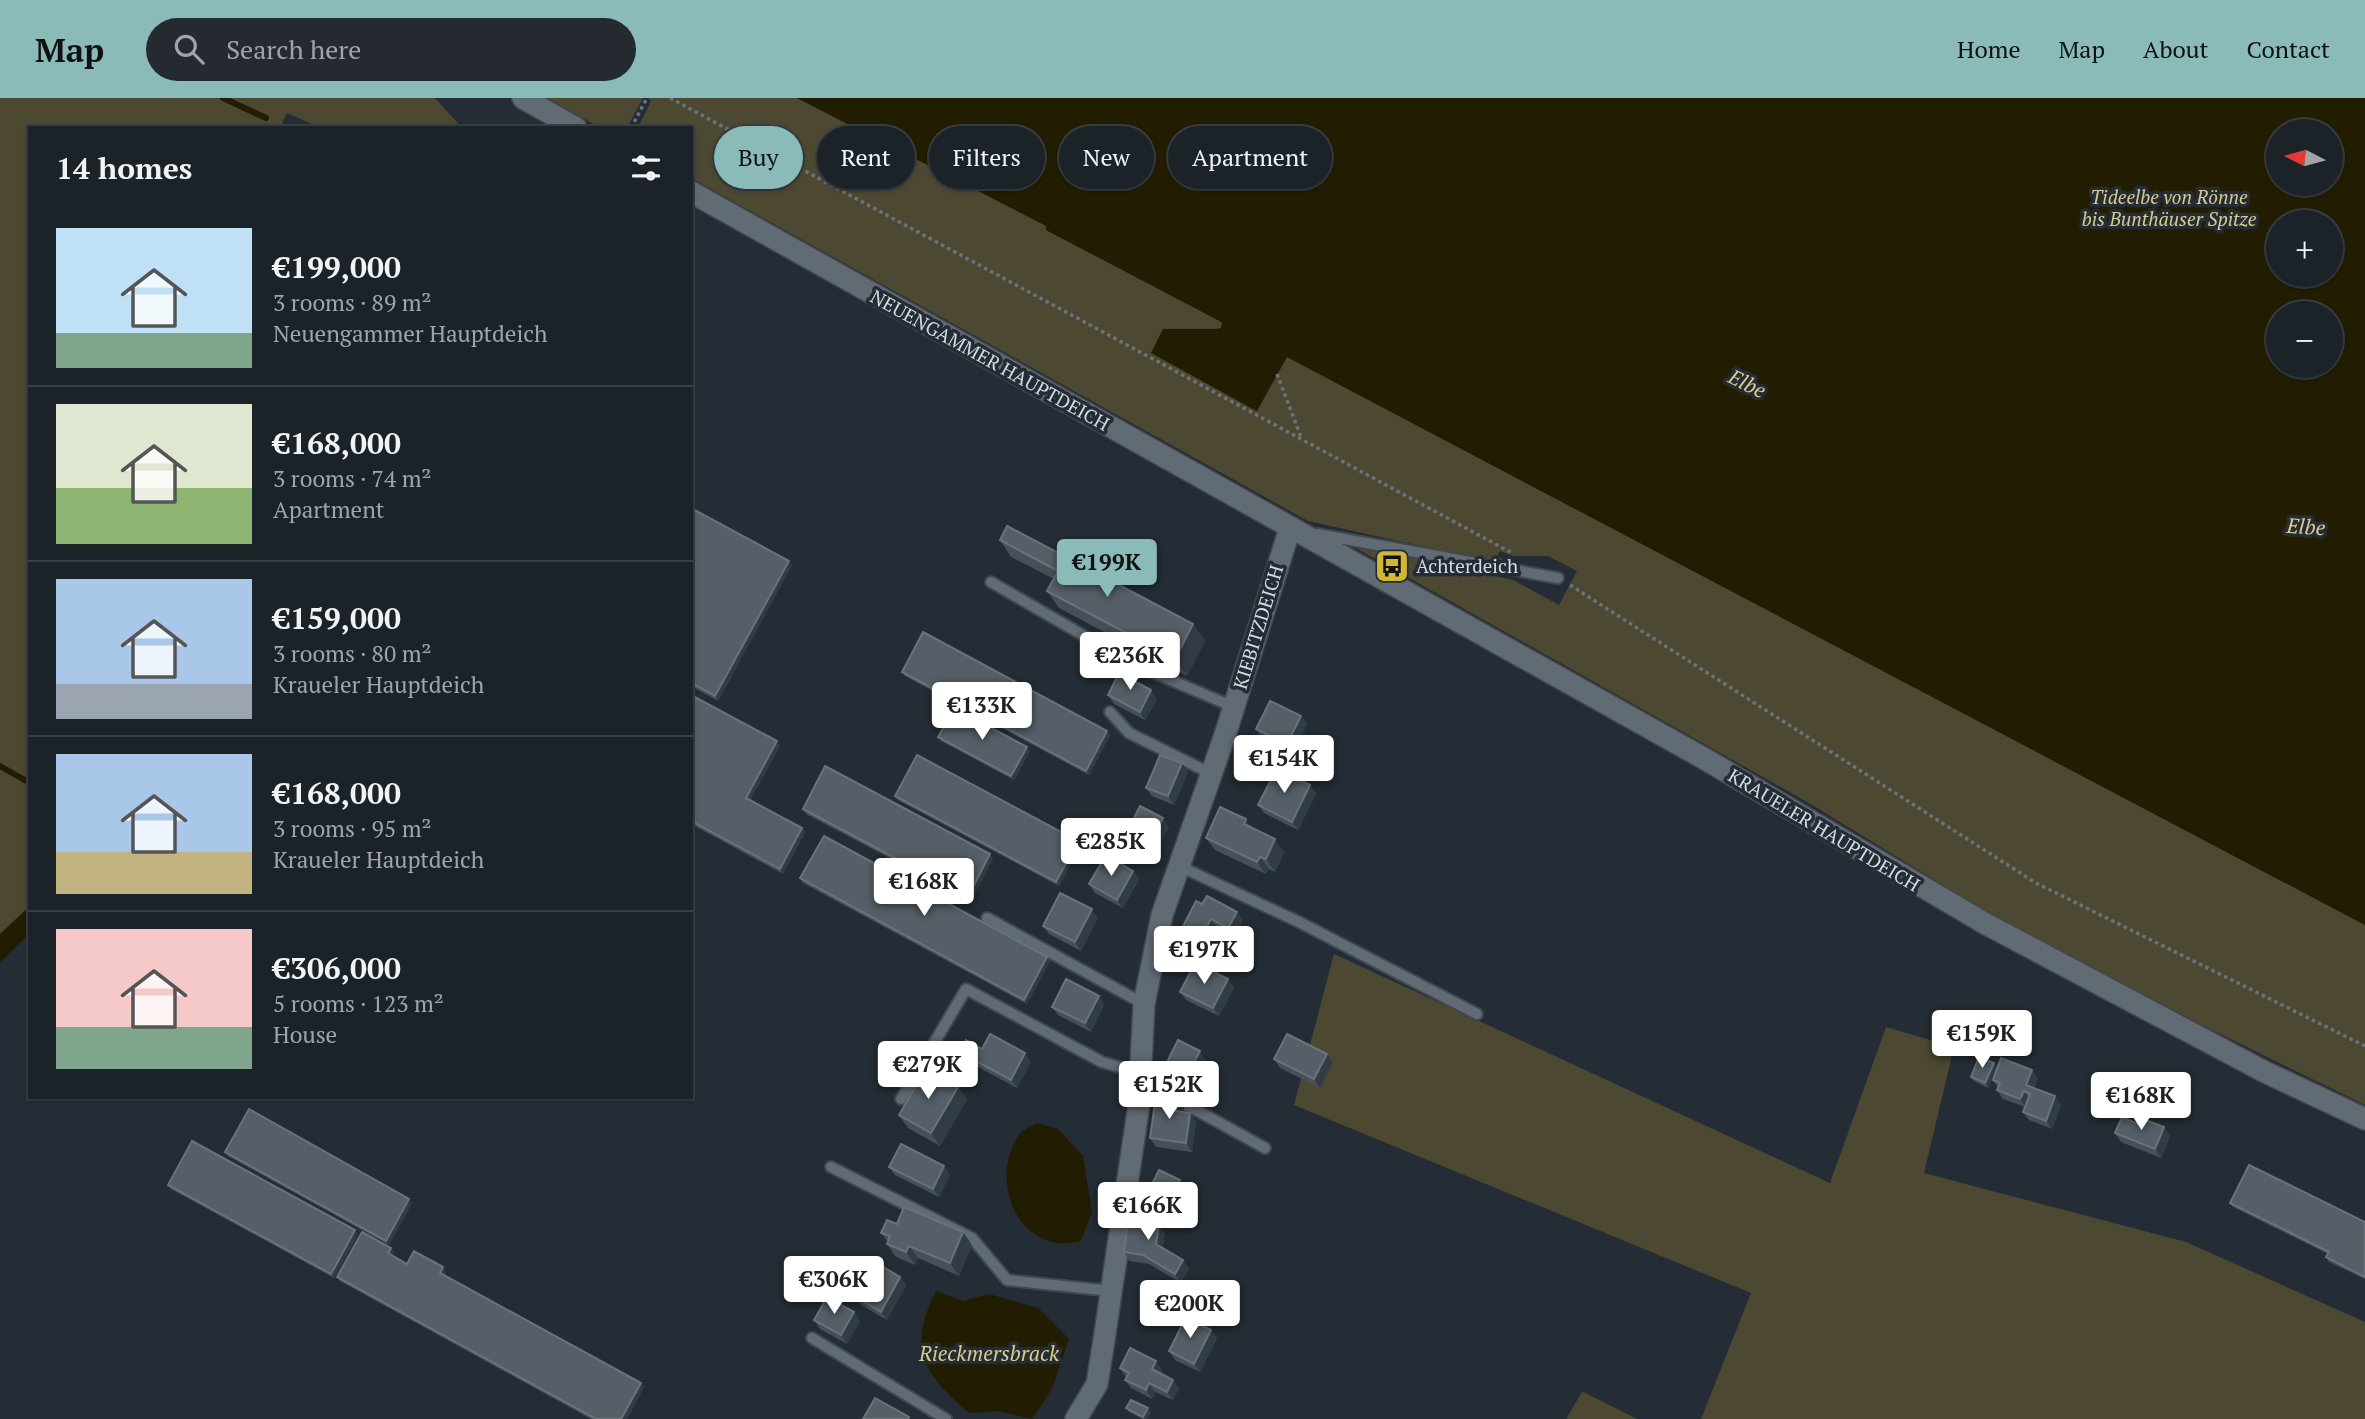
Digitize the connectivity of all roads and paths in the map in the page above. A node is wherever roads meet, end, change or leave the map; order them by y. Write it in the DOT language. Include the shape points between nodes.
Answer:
graph roads {
  1 [pos="523,98"];
  2 [pos="647,98"];
  3 [pos="572,126"];
  4 [pos="632,126"];
  5 [pos="693,193"];
  6 [pos="1277,374"];
  7 [pos="1301,439"];
  8 [pos="1290,529"];
  9 [pos="1558,578"];
  10 [pos="991,582"];
  11 [pos="1234,707"];
  12 [pos="1110,712"];
  13 [pos="1212,774"];
  14 [pos="1179,866"];
  15 [pos="987,918"];
  16 [pos="1144,1004"];
  17 [pos="1477,1014"];
  18 [pos="1140,1084"];
  19 [pos="901,1099"];
  20 [pos="2365,1119"];
  21 [pos="1265,1148"];
  22 [pos="831,1167"];
  23 [pos="1111,1291"];
  24 [pos="812,1338"];
  25 [pos="946,1419"];
  26 [pos="1076,1419"];
  1 -- 3 [label="street"];
  2 -- 4 [label="path"];
  5 -- 8 [label="street, NEUENGAMMER HAUPTDEICH"];
  6 -- 7 [label="path"];
  8 -- 9 [label="lane"];
  8 -- 11 [label="street, KIEBITZDEICH"];
  8 -- 20 [label="street, KRAUELER HAUPTDEICH" via="1705,759 1986,925 2265,1072"];
  10 -- 11 [label="lane" via="1133,664"];
  11 -- 13 [label="street, KIEBITZDEICH"];
  12 -- 13 [label="lane" via="1129,733"];
  13 -- 14 [label="street, KIEBITZDEICH"];
  14 -- 16 [label="street, KIEBITZDEICH" via="1162,915"];
  14 -- 17 [label="lane"];
  15 -- 16 [label="lane"];
  16 -- 18 [label="street, KIEBITZDEICH"];
  18 -- 19 [label="lane" via="966,989"];
  18 -- 21 [label="lane" via="1189,1105"];
  18 -- 23 [label="street, KIEBITZDEICH"];
  22 -- 23 [label="lane" via="972,1238 1007,1280"];
  23 -- 26 [label="street, KIEBITZDEICH" via="1097,1384"];
  24 -- 25 [label="lane"];
}
